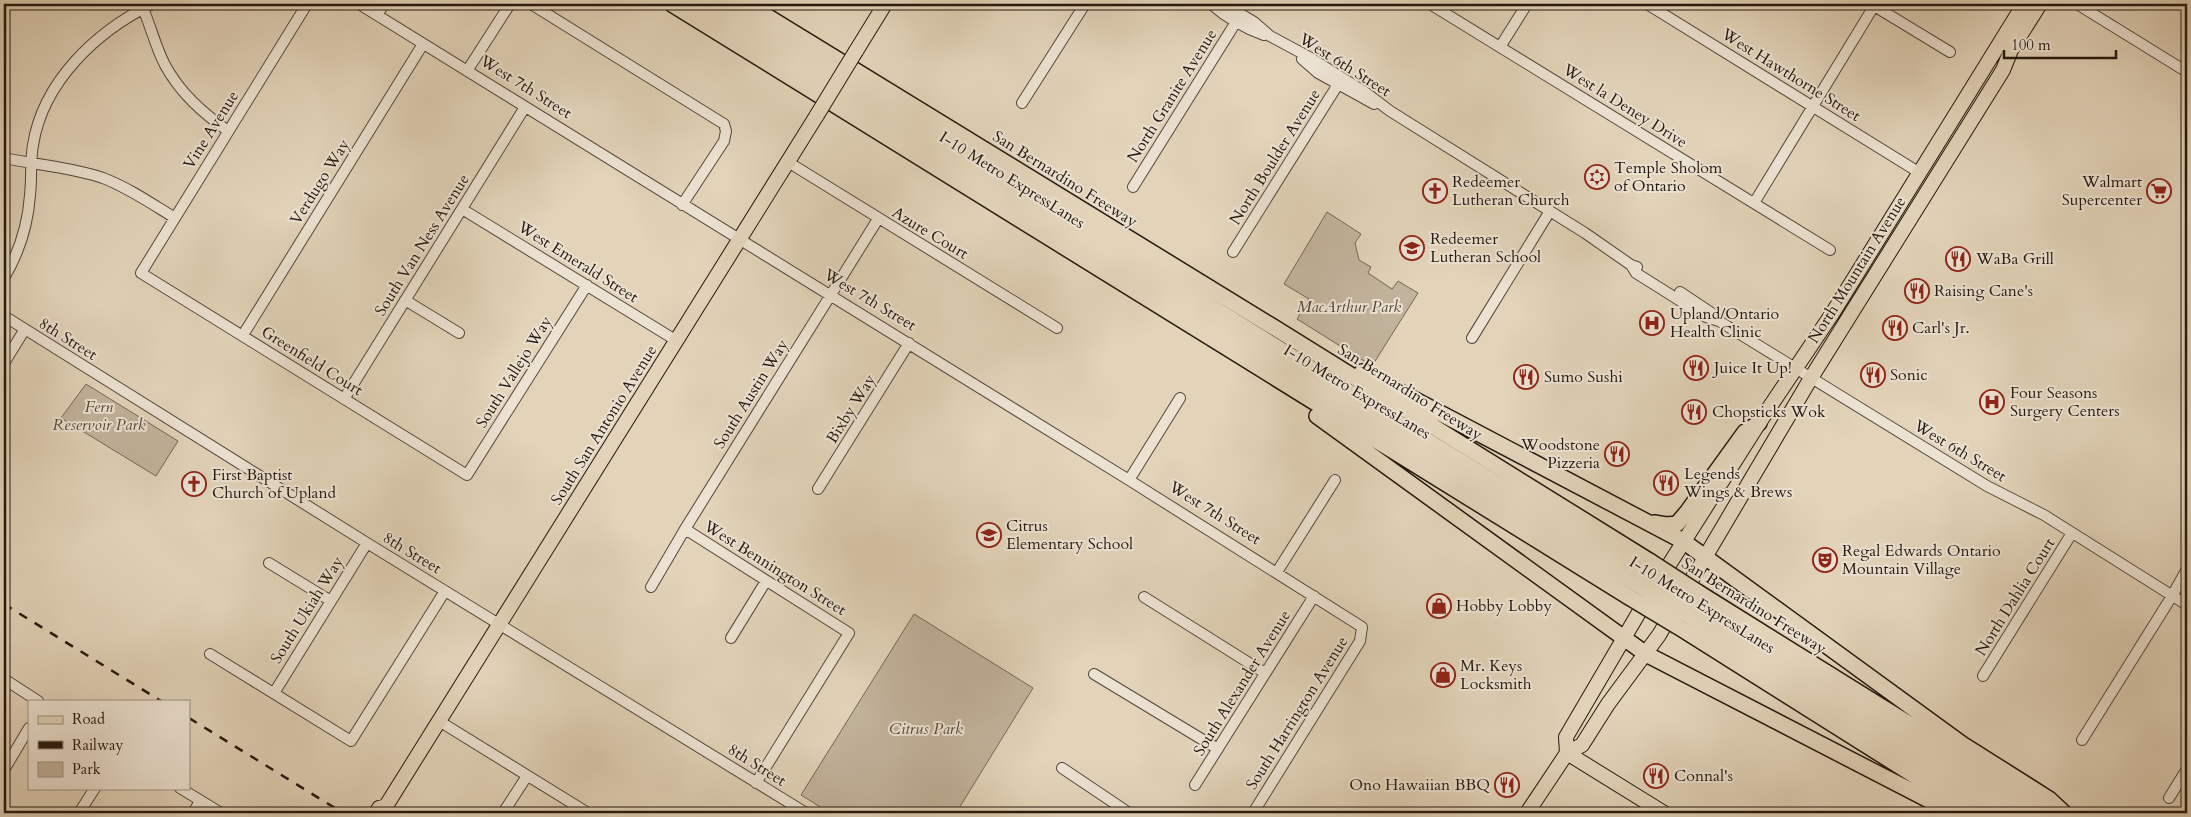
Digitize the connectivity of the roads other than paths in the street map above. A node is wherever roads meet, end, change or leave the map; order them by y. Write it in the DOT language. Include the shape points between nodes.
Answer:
graph roads {
  1 [pos="307,4"];
  2 [pos="359,4"];
  3 [pos="384,4"];
  4 [pos="510,4"];
  5 [pos="531,4"];
  6 [pos="672,4"];
  7 [pos="696,4"];
  8 [pos="723,4"];
  9 [pos="747,4"];
  10 [pos="885,4"];
  11 [pos="1085,4"];
  12 [pos="1211,4"];
  13 [pos="1224,4"];
  14 [pos="1430,4"];
  15 [pos="1527,4"];
  16 [pos="1647,4"];
  17 [pos="2024,4"];
  18 [pos="2040,4"];
  19 [pos="2077,4"];
  20 [pos="145,5"];
  21 [pos="1872,5"];
  22 [pos="377,15"];
  23 [pos="1236,22"];
  24 [pos="1270,36"];
  25 [pos="423,44"];
  26 [pos="1500,46"];
  27 [pos="1950,52"];
  28 [pos="467,71"];
  29 [pos="2187,72"];
  30 [pos="1340,81"];
  31 [pos="1022,103"];
  32 [pos="1813,106"];
  33 [pos="525,107"];
  34 [pos="228,132"];
  35 [pos="4,158"];
  36 [pos="788,162"];
  37 [pos="31,164"];
  38 [pos="1923,168"];
  39 [pos="1934,181"];
  40 [pos="1133,187"];
  41 [pos="1910,190"];
  42 [pos="1754,203"];
  43 [pos="682,205"];
  44 [pos="462,209"];
  45 [pos="1550,211"];
  46 [pos="175,218"];
  47 [pos="878,219"];
  48 [pos="740,240"];
  49 [pos="1830,250"];
  50 [pos="1233,252"];
  51 [pos="141,273"];
  52 [pos="4,278"];
  53 [pos="587,285"];
  54 [pos="830,296"];
  55 [pos="406,300"];
  56 [pos="4,316"];
  57 [pos="1270,325"];
  58 [pos="1192,326"];
  59 [pos="1057,328"];
  60 [pos="25,329"];
  61 [pos="459,333"];
  62 [pos="243,335"];
  63 [pos="1472,338"];
  64 [pos="677,342"];
  65 [pos="909,343"];
  66 [pos="4,363"];
  67 [pos="1796,369"];
  68 [pos="1811,378"];
  69 [pos="1325,393"];
  70 [pos="1180,398"];
  71 [pos="344,399"];
  72 [pos="1362,400"];
  73 [pos="1759,423"];
  74 [pos="1398,455"];
  75 [pos="467,475"];
  76 [pos="1129,480"];
  77 [pos="1335,480"];
  78 [pos="818,490"];
  79 [pos="1545,498"];
  80 [pos="1650,522"];
  81 [pos="685,529"];
  82 [pos="2072,533"];
  83 [pos="1683,541"];
  84 [pos="366,543"];
  85 [pos="1706,557"];
  86 [pos="269,563"];
  87 [pos="2187,569"];
  88 [pos="1277,572"];
  89 [pos="1639,579"];
  90 [pos="766,580"];
  91 [pos="651,587"];
  92 [pos="445,590"];
  93 [pos="1314,596"];
  94 [pos="2172,596"];
  95 [pos="1144,597"];
  96 [pos="331,601"];
  97 [pos="2187,605"];
  98 [pos="1688,610"];
  99 [pos="500,625"];
  100 [pos="1362,627"];
  101 [pos="731,638"];
  102 [pos="1622,638"];
  103 [pos="210,654"];
  104 [pos="1646,654"];
  105 [pos="1265,673"];
  106 [pos="1094,674"];
  107 [pos="1983,676"];
  108 [pos="4,679"];
  109 [pos="274,693"];
  110 [pos="36,700"];
  111 [pos="439,721"];
  112 [pos="1906,722"];
  113 [pos="28,730"];
  114 [pos="1850,736"];
  115 [pos="2082,740"];
  116 [pos="1218,749"];
  117 [pos="1567,753"];
  118 [pos="1062,768"];
  119 [pos="2187,769"];
  120 [pos="4,770"];
  121 [pos="1960,772"];
  122 [pos="527,776"];
  123 [pos="1938,776"];
  124 [pos="756,783"];
  125 [pos="1195,785"];
  126 [pos="94,790"];
  127 [pos="183,790"];
  128 [pos="2169,798"];
  129 [pos="200,801"];
  130 [pos="384,811"];
  131 [pos="79,813"];
  132 [pos="193,813"];
  133 [pos="221,813"];
  134 [pos="503,813"];
  135 [pos="588,813"];
  136 [pos="806,813"];
  137 [pos="1129,813"];
  138 [pos="1253,813"];
  139 [pos="1527,813"];
  140 [pos="1664,813"];
  141 [pos="1954,813"];
  142 [pos="1974,813"];
  143 [pos="1998,813"];
  144 [pos="2025,813"];
  145 [pos="2052,813"];
  146 [pos="2064,813"];
  1 -- 34 [label="street, Vine Avenue"];
  2 -- 22 [label="street, West 7th Street"];
  3 -- 22 [label="street"];
  4 -- 28 [label="street"];
  5 -- 43 [label="street" via="724,124 724,140"];
  6 -- 58 [label="highway, San Bernardino Freeway"];
  7 -- 69 [label="highway, I-10 Metro ExpressLanes"];
  8 -- 72 [label="highway, I-10 Metro ExpressLanes"];
  9 -- 57 [label="highway, San Bernardino Freeway"];
  10 -- 36 [label="main road, South San Antonio Avenue, bridge"];
  11 -- 31 [label="street"];
  12 -- 23 [label="street, West 6th Street"];
  13 -- 24 [label="street, West 6th Street"];
  14 -- 26 [label="street, West la Deney Drive"];
  15 -- 26 [label="street"];
  16 -- 32 [label="street, West Hawthorne Street"];
  17 -- 38 [label="main road, North Mountain Avenue"];
  18 -- 39 [label="main road, North Mountain Avenue"];
  19 -- 29 [label="street"];
  20 -- 34 [label="street" via="164,64 180,89 199,110"];
  20 -- 37 [label="street" via="116,24 70,66 51,94 37,126"];
  21 -- 27 [label="street"];
  21 -- 32 [label="street"];
  22 -- 25 [label="street, West 7th Street"];
  23 -- 24 [label="street, West 6th Street"];
  23 -- 40 [label="street, North Granite Avenue"];
  24 -- 30 [label="street, West 6th Street"];
  25 -- 28 [label="street, West 7th Street"];
  25 -- 62 [label="street, Verdugo Way"];
  26 -- 42 [label="street, West la Deney Drive"];
  28 -- 33 [label="street, West 7th Street"];
  30 -- 45 [label="street, West 6th Street"];
  30 -- 50 [label="street, North Boulder Avenue"];
  32 -- 38 [label="street, West Hawthorne Street"];
  32 -- 42 [label="street"];
  33 -- 43 [label="street, West 7th Street"];
  33 -- 44 [label="street, South Van Ness Avenue"];
  34 -- 46 [label="street, Vine Avenue"];
  35 -- 37 [label="street"];
  36 -- 47 [label="street, Azure Court"];
  36 -- 48 [label="main road, South San Antonio Avenue"];
  37 -- 46 [label="street" via="103,178"];
  37 -- 52 [label="street" via="26,223"];
  38 -- 39 [label="main road"];
  38 -- 41 [label="main road, North Mountain Avenue"];
  39 -- 41 [label="main road"];
  39 -- 68 [label="main road, North Mountain Avenue"];
  41 -- 67 [label="main road, North Mountain Avenue"];
  42 -- 49 [label="street, West la Deney Drive"];
  43 -- 48 [label="street, West 7th Street"];
  44 -- 53 [label="street, West Emerald Street"];
  44 -- 55 [label="street, South Van Ness Avenue"];
  45 -- 63 [label="street"];
  45 -- 67 [label="street, West 6th Street"];
  46 -- 51 [label="street, Vine Avenue"];
  47 -- 54 [label="street, South Austin Way"];
  47 -- 59 [label="street, Azure Court"];
  48 -- 54 [label="street, West 7th Street"];
  48 -- 64 [label="main road, South San Antonio Avenue"];
  51 -- 62 [label="street, Greenfield Court"];
  53 -- 64 [label="street, West Emerald Street"];
  53 -- 75 [label="street, South Vallejo Way"];
  54 -- 65 [label="street, West 7th Street"];
  54 -- 81 [label="street, South Austin Way"];
  55 -- 61 [label="street"];
  55 -- 71 [label="street, South Van Ness Avenue"];
  56 -- 60 [label="street, 8th Street"];
  57 -- 79 [label="highway, San Bernardino Freeway"];
  57 -- 80 [label="highway" via="1291,329 1356,369"];
  58 -- 74 [label="highway, San Bernardino Freeway"];
  58 -- 102 [label="highway" via="1214,350 1335,428"];
  60 -- 66 [label="street"];
  60 -- 84 [label="street, 8th Street"];
  62 -- 71 [label="street, Greenfield Court"];
  64 -- 99 [label="main road, South San Antonio Avenue"];
  65 -- 76 [label="street, West 7th Street"];
  65 -- 78 [label="street, Bixby Way"];
  67 -- 68 [label="street, West 6th Street"];
  67 -- 73 [label="main road, North Mountain Avenue"];
  68 -- 82 [label="street, West 6th Street" via="1987,486"];
  68 -- 85 [label="main road, North Mountain Avenue"];
  69 -- 74 [label="highway"];
  69 -- 89 [label="highway, I-10 Metro ExpressLanes"];
  70 -- 76 [label="street"];
  71 -- 75 [label="street, Greenfield Court"];
  72 -- 79 [label="highway"];
  72 -- 89 [label="highway, I-10 Metro ExpressLanes"];
  73 -- 80 [label="highway" via="1744,432 1677,524"];
  73 -- 83 [label="main road, North Mountain Avenue"];
  74 -- 89 [label="highway, San Bernardino Freeway"];
  76 -- 88 [label="street, West 7th Street"];
  77 -- 88 [label="street"];
  79 -- 89 [label="highway, San Bernardino Freeway"];
  80 -- 83 [label="highway"];
  81 -- 90 [label="street, West Bennington Street"];
  81 -- 91 [label="street, South Austin Way"];
  82 -- 94 [label="street, West 6th Street"];
  82 -- 107 [label="street, North Dahlia Court"];
  83 -- 85 [label="highway"];
  83 -- 102 [label="main road, North Mountain Avenue"];
  84 -- 92 [label="street, 8th Street"];
  84 -- 96 [label="street, South Ukiah Way"];
  85 -- 104 [label="main road, North Mountain Avenue"];
  85 -- 146 [label="highway" via="1962,744 2049,799"];
  86 -- 96 [label="street"];
  87 -- 94 [label="street"];
  88 -- 93 [label="street, West 7th Street"];
  89 -- 98 [label="highway, San Bernardino Freeway, bridge"];
  89 -- 98 [label="highway, San Bernardino Freeway, bridge"];
  90 -- 101 [label="street"];
  90 -- 124 [label="street, West Bennington Street" via="849,633"];
  92 -- 99 [label="street, 8th Street"];
  92 -- 109 [label="street" via="352,741"];
  93 -- 100 [label="street, West 7th Street"];
  93 -- 105 [label="street, South Alexander Avenue"];
  94 -- 97 [label="street, West 6th Street"];
  94 -- 115 [label="street"];
  95 -- 105 [label="street"];
  96 -- 109 [label="street, South Ukiah Way"];
  98 -- 112 [label="highway, San Bernardino Freeway"];
  98 -- 114 [label="highway, San Bernardino Freeway"];
  98 -- 121 [label="highway, I-10 Metro ExpressLanes"];
  98 -- 123 [label="highway, I-10 Metro ExpressLanes"];
  99 -- 111 [label="main road, South San Antonio Avenue"];
  99 -- 124 [label="street, 8th Street"];
  100 -- 138 [label="street, South Harrington Avenue" via="1360,641"];
  102 -- 104 [label="highway"];
  102 -- 117 [label="main road, North Mountain Avenue" via="1566,737"];
  103 -- 109 [label="street"];
  104 -- 117 [label="main road, North Mountain Avenue" via="1608,704 1582,746"];
  104 -- 141 [label="highway"];
  105 -- 116 [label="street, South Alexander Avenue"];
  106 -- 116 [label="street"];
  108 -- 110 [label="street"];
  111 -- 122 [label="street"];
  111 -- 130 [label="main road, South San Antonio Avenue"];
  112 -- 121 [label="highway"];
  112 -- 145 [label="highway, San Bernardino Freeway"];
  113 -- 120 [label="street"];
  114 -- 123 [label="highway"];
  114 -- 142 [label="highway, San Bernardino Freeway"];
  116 -- 125 [label="street, South Alexander Avenue"];
  117 -- 139 [label="main road"];
  117 -- 140 [label="main road"];
  118 -- 137 [label="street"];
  119 -- 128 [label="street"];
  121 -- 144 [label="highway, I-10 Metro ExpressLanes"];
  122 -- 134 [label="street"];
  122 -- 135 [label="street"];
  123 -- 143 [label="highway, I-10 Metro ExpressLanes"];
  124 -- 136 [label="street, 8th Street"];
  126 -- 131 [label="street"];
  127 -- 129 [label="street"];
  129 -- 132 [label="street"];
  129 -- 133 [label="street"];
}
